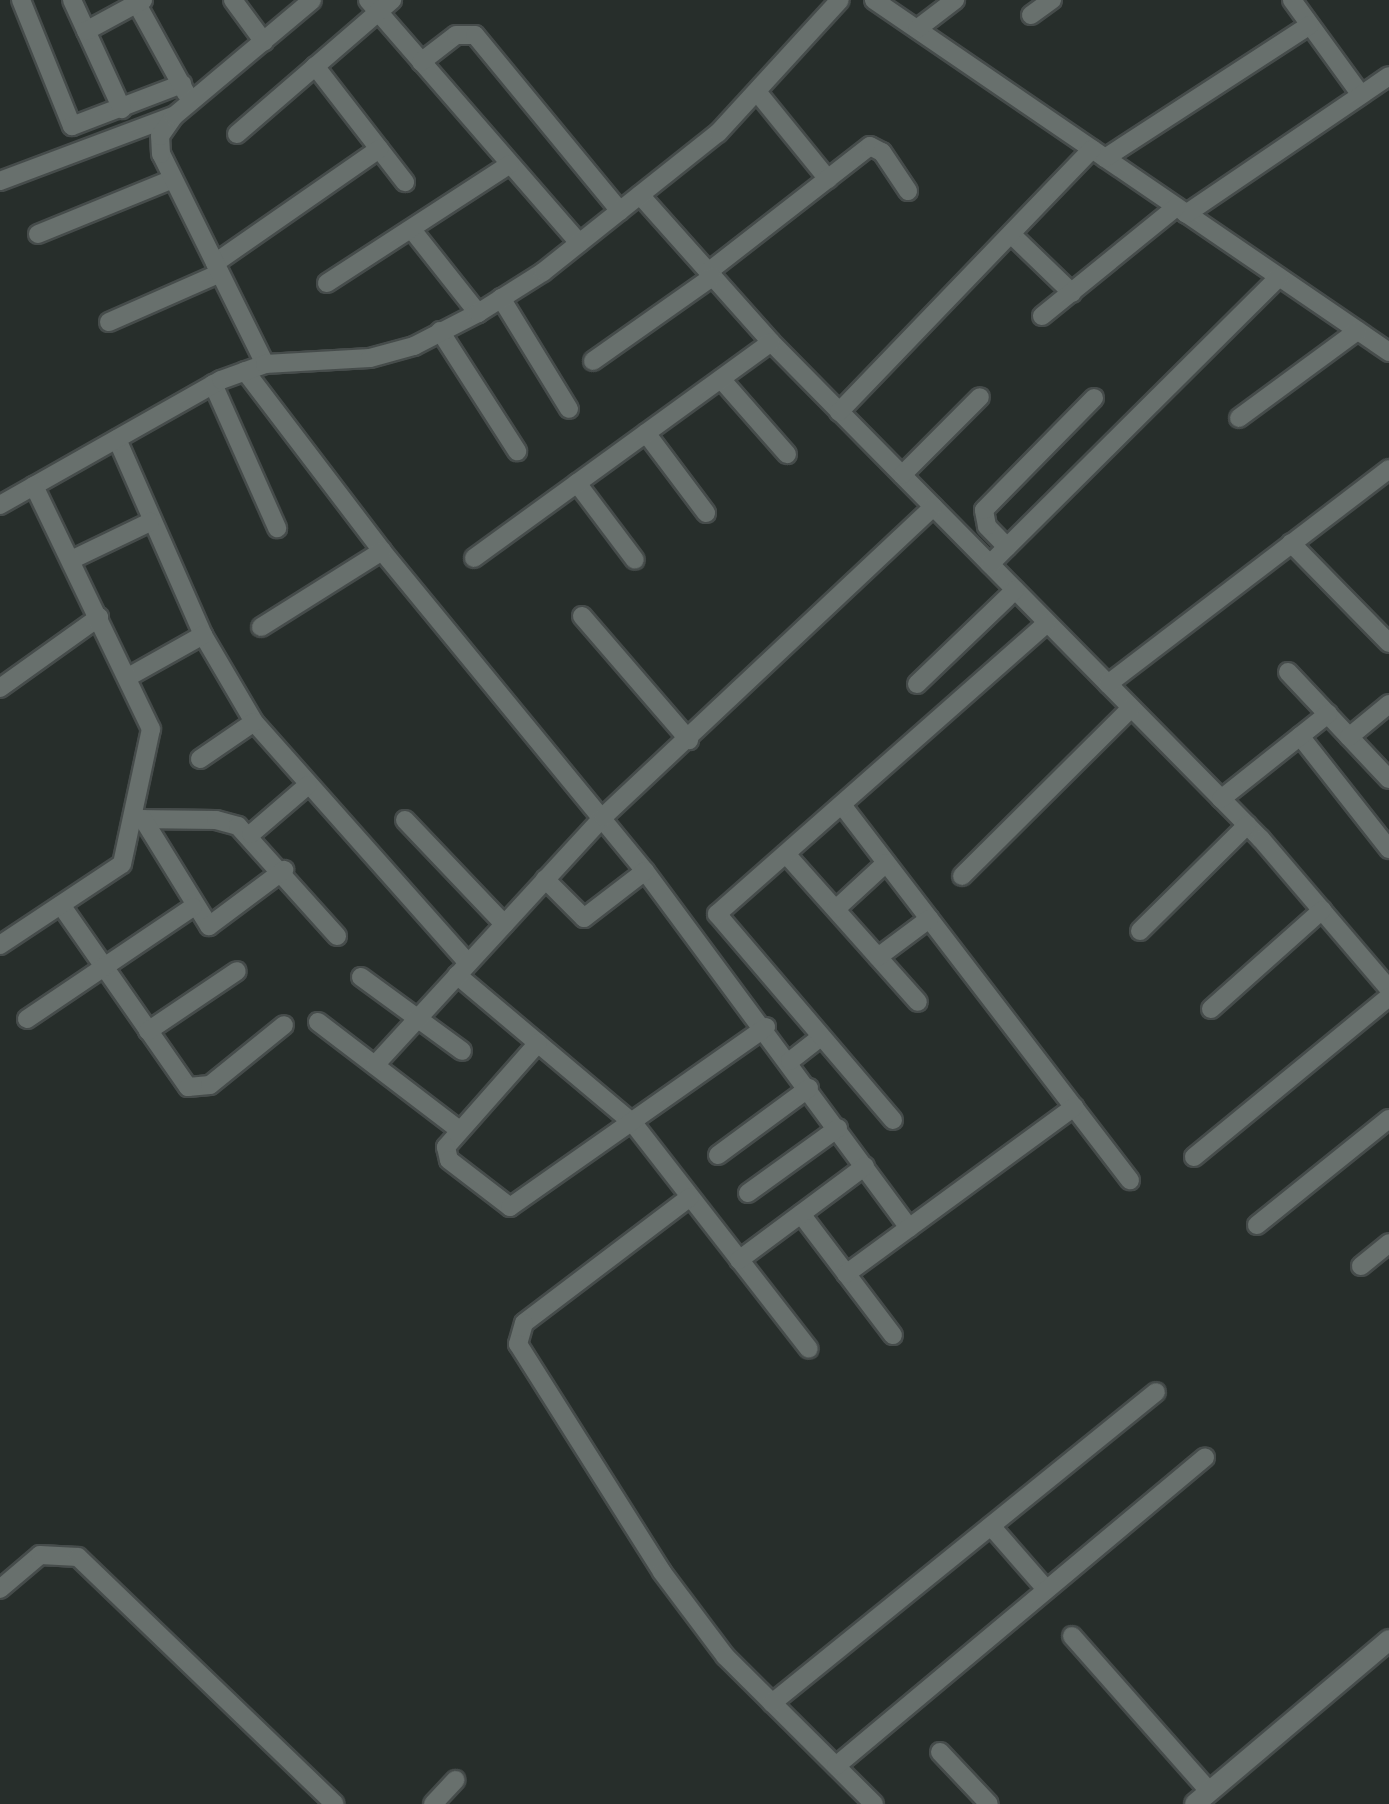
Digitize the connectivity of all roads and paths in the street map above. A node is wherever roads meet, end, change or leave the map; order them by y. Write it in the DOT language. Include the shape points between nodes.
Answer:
graph roads {
  1 [pos="21,0"];
  2 [pos="72,0"];
  3 [pos="232,0"];
  4 [pos="312,0"];
  5 [pos="840,0"];
  6 [pos="874,0"];
  7 [pos="954,0"];
  8 [pos="1052,0"];
  9 [pos="1292,0"];
  10 [pos="140,2"];
  11 [pos="379,4"];
  12 [pos="1032,15"];
  13 [pos="1310,25"];
  14 [pos="917,30"];
  15 [pos="86,31"];
  16 [pos="264,42"];
  17 [pos="421,62"];
  18 [pos="315,66"];
  19 [pos="1389,76"];
  20 [pos="182,84"];
  21 [pos="758,92"];
  22 [pos="1361,95"];
  23 [pos="191,102"];
  24 [pos="122,109"];
  25 [pos="174,116"];
  26 [pos="237,134"];
  27 [pos="379,148"];
  28 [pos="1099,154"];
  29 [pos="510,164"];
  30 [pos="173,179"];
  31 [pos="828,180"];
  32 [pos="0,181"];
  33 [pos="405,182"];
  34 [pos="908,191"];
  35 [pos="640,195"];
  36 [pos="620,210"];
  37 [pos="1181,210"];
  38 [pos="413,231"];
  39 [pos="38,234"];
  40 [pos="1010,234"];
  41 [pos="579,243"];
  42 [pos="218,268"];
  43 [pos="710,274"];
  44 [pos="1279,277"];
  45 [pos="326,283"];
  46 [pos="1072,292"];
  47 [pos="501,298"];
  48 [pos="478,312"];
  49 [pos="1042,316"];
  50 [pos="109,322"];
  51 [pos="1357,330"];
  52 [pos="440,332"];
  53 [pos="771,342"];
  54 [pos="1389,352"];
  55 [pos="593,361"];
  56 [pos="265,364"];
  57 [pos="245,371"];
  58 [pos="721,378"];
  59 [pos="213,384"];
  60 [pos="980,397"];
  61 [pos="1094,398"];
  62 [pos="570,409"];
  63 [pos="839,412"];
  64 [pos="1239,418"];
  65 [pos="646,433"];
  66 [pos="117,438"];
  67 [pos="517,451"];
  68 [pos="788,454"];
  69 [pos="1389,468"];
  70 [pos="902,476"];
  71 [pos="578,483"];
  72 [pos="34,486"];
  73 [pos="0,505"];
  74 [pos="932,507"];
  75 [pos="706,512"];
  76 [pos="150,522"];
  77 [pos="277,528"];
  78 [pos="1292,544"];
  79 [pos="1007,547"];
  80 [pos="382,551"];
  81 [pos="474,558"];
  82 [pos="71,560"];
  83 [pos="636,560"];
  84 [pos="990,564"];
  85 [pos="1016,590"];
  86 [pos="582,616"];
  87 [pos="99,617"];
  88 [pos="1047,623"];
  89 [pos="261,627"];
  90 [pos="203,636"];
  91 [pos="1389,643"];
  92 [pos="1288,672"];
  93 [pos="130,676"];
  94 [pos="918,684"];
  95 [pos="1108,684"];
  96 [pos="0,688"];
  97 [pos="1389,704"];
  98 [pos="1131,708"];
  99 [pos="1328,714"];
  100 [pos="254,722"];
  101 [pos="1300,736"];
  102 [pos="1349,737"];
  103 [pos="689,740"];
  104 [pos="200,759"];
  105 [pos="1389,779"];
  106 [pos="308,785"];
  107 [pos="1221,799"];
  108 [pos="842,805"];
  109 [pos="603,816"];
  110 [pos="139,819"];
  111 [pos="405,820"];
  112 [pos="1246,825"];
  113 [pos="252,834"];
  114 [pos="1389,849"];
  115 [pos="786,854"];
  116 [pos="886,863"];
  117 [pos="284,870"];
  118 [pos="645,870"];
  119 [pos="962,876"];
  120 [pos="545,879"];
  121 [pos="60,905"];
  122 [pos="192,907"];
  123 [pos="836,909"];
  124 [pos="1322,910"];
  125 [pos="929,918"];
  126 [pos="504,924"];
  127 [pos="1140,931"];
  128 [pos="337,936"];
  129 [pos="0,945"];
  130 [pos="878,957"];
  131 [pos="103,968"];
  132 [pos="462,969"];
  133 [pos="237,971"];
  134 [pos="361,977"];
  135 [pos="1388,987"];
  136 [pos="918,1002"];
  137 [pos="1211,1010"];
  138 [pos="418,1018"];
  139 [pos="26,1020"];
  140 [pos="318,1022"];
  141 [pos="284,1025"];
  142 [pos="766,1027"];
  143 [pos="148,1032"];
  144 [pos="821,1037"];
  145 [pos="538,1043"];
  146 [pos="462,1051"];
  147 [pos="790,1061"];
  148 [pos="375,1065"];
  149 [pos="809,1088"];
  150 [pos="1074,1107"];
  151 [pos="1389,1119"];
  152 [pos="893,1120"];
  153 [pos="632,1124"];
  154 [pos="838,1128"];
  155 [pos="458,1129"];
  156 [pos="718,1155"];
  157 [pos="1194,1157"];
  158 [pos="865,1166"];
  159 [pos="1130,1180"];
  160 [pos="748,1193"];
  161 [pos="690,1196"];
  162 [pos="801,1214"];
  163 [pos="1257,1225"];
  164 [pos="909,1228"];
  165 [pos="1389,1243"];
  166 [pos="739,1260"];
  167 [pos="1360,1266"];
  168 [pos="846,1274"];
  169 [pos="893,1335"];
  170 [pos="808,1349"];
  171 [pos="1156,1392"];
  172 [pos="1205,1457"];
  173 [pos="991,1526"];
  174 [pos="0,1588"];
  175 [pos="1046,1590"];
  176 [pos="1072,1636"];
  177 [pos="1389,1640"];
  178 [pos="772,1703"];
  179 [pos="940,1752"];
  180 [pos="836,1766"];
  181 [pos="455,1780"];
  182 [pos="1202,1798"];
  183 [pos="335,1804"];
  184 [pos="433,1804"];
  185 [pos="874,1804"];
  186 [pos="989,1804"];
  1 -- 24 [label="street" via="72,126"];
  2 -- 15 [label="street"];
  3 -- 16 [label="street"];
  4 -- 16 [label="street"];
  5 -- 21 [label="street"];
  6 -- 14 [label="street"];
  7 -- 14 [label="street"];
  8 -- 12 [label="street"];
  9 -- 13 [label="street"];
  10 -- 15 [label="street"];
  10 -- 20 [label="street"];
  11 -- 17 [label="street"];
  11 -- 18 [label="street"];
  13 -- 22 [label="street"];
  13 -- 28 [label="street"];
  14 -- 28 [label="street"];
  15 -- 24 [label="street"];
  16 -- 23 [label="street"];
  17 -- 29 [label="street"];
  17 -- 36 [label="street" via="456,35 475,35"];
  18 -- 26 [label="street"];
  18 -- 27 [label="street"];
  19 -- 22 [label="street"];
  20 -- 23 [label="street"];
  20 -- 24 [label="street"];
  21 -- 31 [label="street"];
  21 -- 35 [label="street"];
  22 -- 37 [label="street"];
  23 -- 25 [label="street"];
  25 -- 30 [label="street" via="160,136"];
  25 -- 32 [label="street"];
  27 -- 33 [label="street"];
  27 -- 42 [label="street"];
  28 -- 37 [label="street"];
  28 -- 40 [label="street"];
  29 -- 38 [label="street"];
  29 -- 41 [label="street"];
  30 -- 39 [label="street"];
  30 -- 42 [label="street"];
  31 -- 34 [label="street" via="877,146"];
  31 -- 43 [label="street"];
  35 -- 36 [label="street"];
  35 -- 43 [label="street"];
  36 -- 41 [label="street"];
  37 -- 44 [label="street"];
  37 -- 46 [label="street"];
  38 -- 45 [label="street"];
  38 -- 48 [label="street"];
  40 -- 46 [label="street"];
  40 -- 63 [label="street"];
  41 -- 47 [label="street"];
  42 -- 50 [label="street"];
  42 -- 56 [label="street"];
  43 -- 53 [label="street"];
  43 -- 55 [label="street"];
  44 -- 51 [label="street"];
  44 -- 79 [label="street"];
  46 -- 49 [label="street"];
  47 -- 48 [label="street"];
  47 -- 62 [label="street"];
  48 -- 52 [label="street"];
  51 -- 54 [label="street"];
  51 -- 64 [label="street"];
  52 -- 56 [label="street" via="370,358"];
  52 -- 67 [label="street"];
  53 -- 58 [label="street"];
  53 -- 63 [label="street"];
  56 -- 57 [label="street"];
  57 -- 59 [label="street"];
  57 -- 80 [label="street"];
  58 -- 65 [label="street"];
  58 -- 68 [label="street"];
  59 -- 66 [label="street"];
  59 -- 77 [label="street"];
  60 -- 70 [label="street"];
  61 -- 79 [label="street" via="984,510 987,526"];
  63 -- 70 [label="street"];
  65 -- 71 [label="street"];
  65 -- 75 [label="street"];
  66 -- 72 [label="street"];
  66 -- 76 [label="street"];
  69 -- 78 [label="street"];
  70 -- 74 [label="street"];
  71 -- 81 [label="street"];
  71 -- 83 [label="street"];
  72 -- 73 [label="street"];
  72 -- 82 [label="street"];
  74 -- 84 [label="street"];
  74 -- 103 [label="street"];
  76 -- 82 [label="street"];
  76 -- 90 [label="street"];
  78 -- 91 [label="street"];
  78 -- 95 [label="street"];
  79 -- 84 [label="street"];
  80 -- 89 [label="street"];
  80 -- 109 [label="street"];
  82 -- 87 [label="street"];
  84 -- 85 [label="street"];
  85 -- 88 [label="street"];
  85 -- 94 [label="street"];
  86 -- 103 [label="street"];
  87 -- 93 [label="street"];
  87 -- 96 [label="street"];
  88 -- 95 [label="street"];
  88 -- 108 [label="street"];
  90 -- 93 [label="street"];
  90 -- 100 [label="street"];
  92 -- 99 [label="street"];
  93 -- 110 [label="street" via="151,722"];
  95 -- 98 [label="street"];
  97 -- 102 [label="street"];
  98 -- 107 [label="street"];
  98 -- 119 [label="street"];
  99 -- 101 [label="street"];
  99 -- 102 [label="street"];
  100 -- 104 [label="street"];
  100 -- 106 [label="street"];
  101 -- 107 [label="street"];
  101 -- 114 [label="street"];
  102 -- 105 [label="street"];
  103 -- 109 [label="street"];
  106 -- 113 [label="street"];
  106 -- 132 [label="street"];
  107 -- 112 [label="street"];
  108 -- 115 [label="street"];
  108 -- 116 [label="street"];
  109 -- 118 [label="street"];
  109 -- 120 [label="street"];
  110 -- 113 [label="street" via="216,820"];
  110 -- 121 [label="street" via="122,864"];
  110 -- 122 [label="street"];
  111 -- 126 [label="street"];
  112 -- 124 [label="street"];
  112 -- 127 [label="street"];
  113 -- 117 [label="street"];
  115 -- 123 [label="street"];
  115 -- 144 [label="street" via="717,914"];
  116 -- 123 [label="street"];
  116 -- 125 [label="street"];
  117 -- 122 [label="street" via="218,925 202,922"];
  117 -- 128 [label="street"];
  118 -- 120 [label="street" via="584,918"];
  118 -- 142 [label="street"];
  120 -- 126 [label="street"];
  121 -- 129 [label="street"];
  121 -- 131 [label="street"];
  122 -- 131 [label="street"];
  123 -- 130 [label="street"];
  124 -- 135 [label="street"];
  124 -- 137 [label="street"];
  125 -- 130 [label="street"];
  125 -- 150 [label="street"];
  126 -- 132 [label="street"];
  130 -- 136 [label="street"];
  131 -- 139 [label="street"];
  131 -- 143 [label="street"];
  132 -- 138 [label="street"];
  132 -- 145 [label="street"];
  133 -- 143 [label="street"];
  134 -- 138 [label="street"];
  135 -- 157 [label="street"];
  138 -- 146 [label="street"];
  138 -- 148 [label="street"];
  140 -- 148 [label="street"];
  141 -- 143 [label="street" via="199,1089 188,1086"];
  142 -- 147 [label="street"];
  142 -- 153 [label="street"];
  144 -- 147 [label="street"];
  144 -- 152 [label="street"];
  145 -- 153 [label="street"];
  145 -- 155 [label="street"];
  147 -- 149 [label="street"];
  148 -- 155 [label="street"];
  149 -- 154 [label="street"];
  149 -- 156 [label="street"];
  150 -- 159 [label="street"];
  150 -- 164 [label="street"];
  151 -- 163 [label="street"];
  153 -- 155 [label="street" via="510,1207 449,1160 446,1147"];
  153 -- 161 [label="street"];
  154 -- 158 [label="street"];
  154 -- 160 [label="street"];
  158 -- 162 [label="street"];
  158 -- 164 [label="street"];
  161 -- 166 [label="street"];
  161 -- 178 [label="street" via="524,1322 518,1344 662,1572 725,1656"];
  162 -- 166 [label="street"];
  162 -- 168 [label="street"];
  164 -- 168 [label="street"];
  165 -- 167 [label="street"];
  166 -- 170 [label="street"];
  168 -- 169 [label="street"];
  171 -- 173 [label="street"];
  172 -- 175 [label="street"];
  173 -- 175 [label="street"];
  173 -- 178 [label="street"];
  174 -- 183 [label="street" via="40,1554 78,1557"];
  175 -- 180 [label="street"];
  176 -- 182 [label="street"];
  177 -- 182 [label="street"];
  178 -- 180 [label="street"];
  179 -- 186 [label="street"];
  180 -- 185 [label="street"];
  181 -- 184 [label="street"];
}
